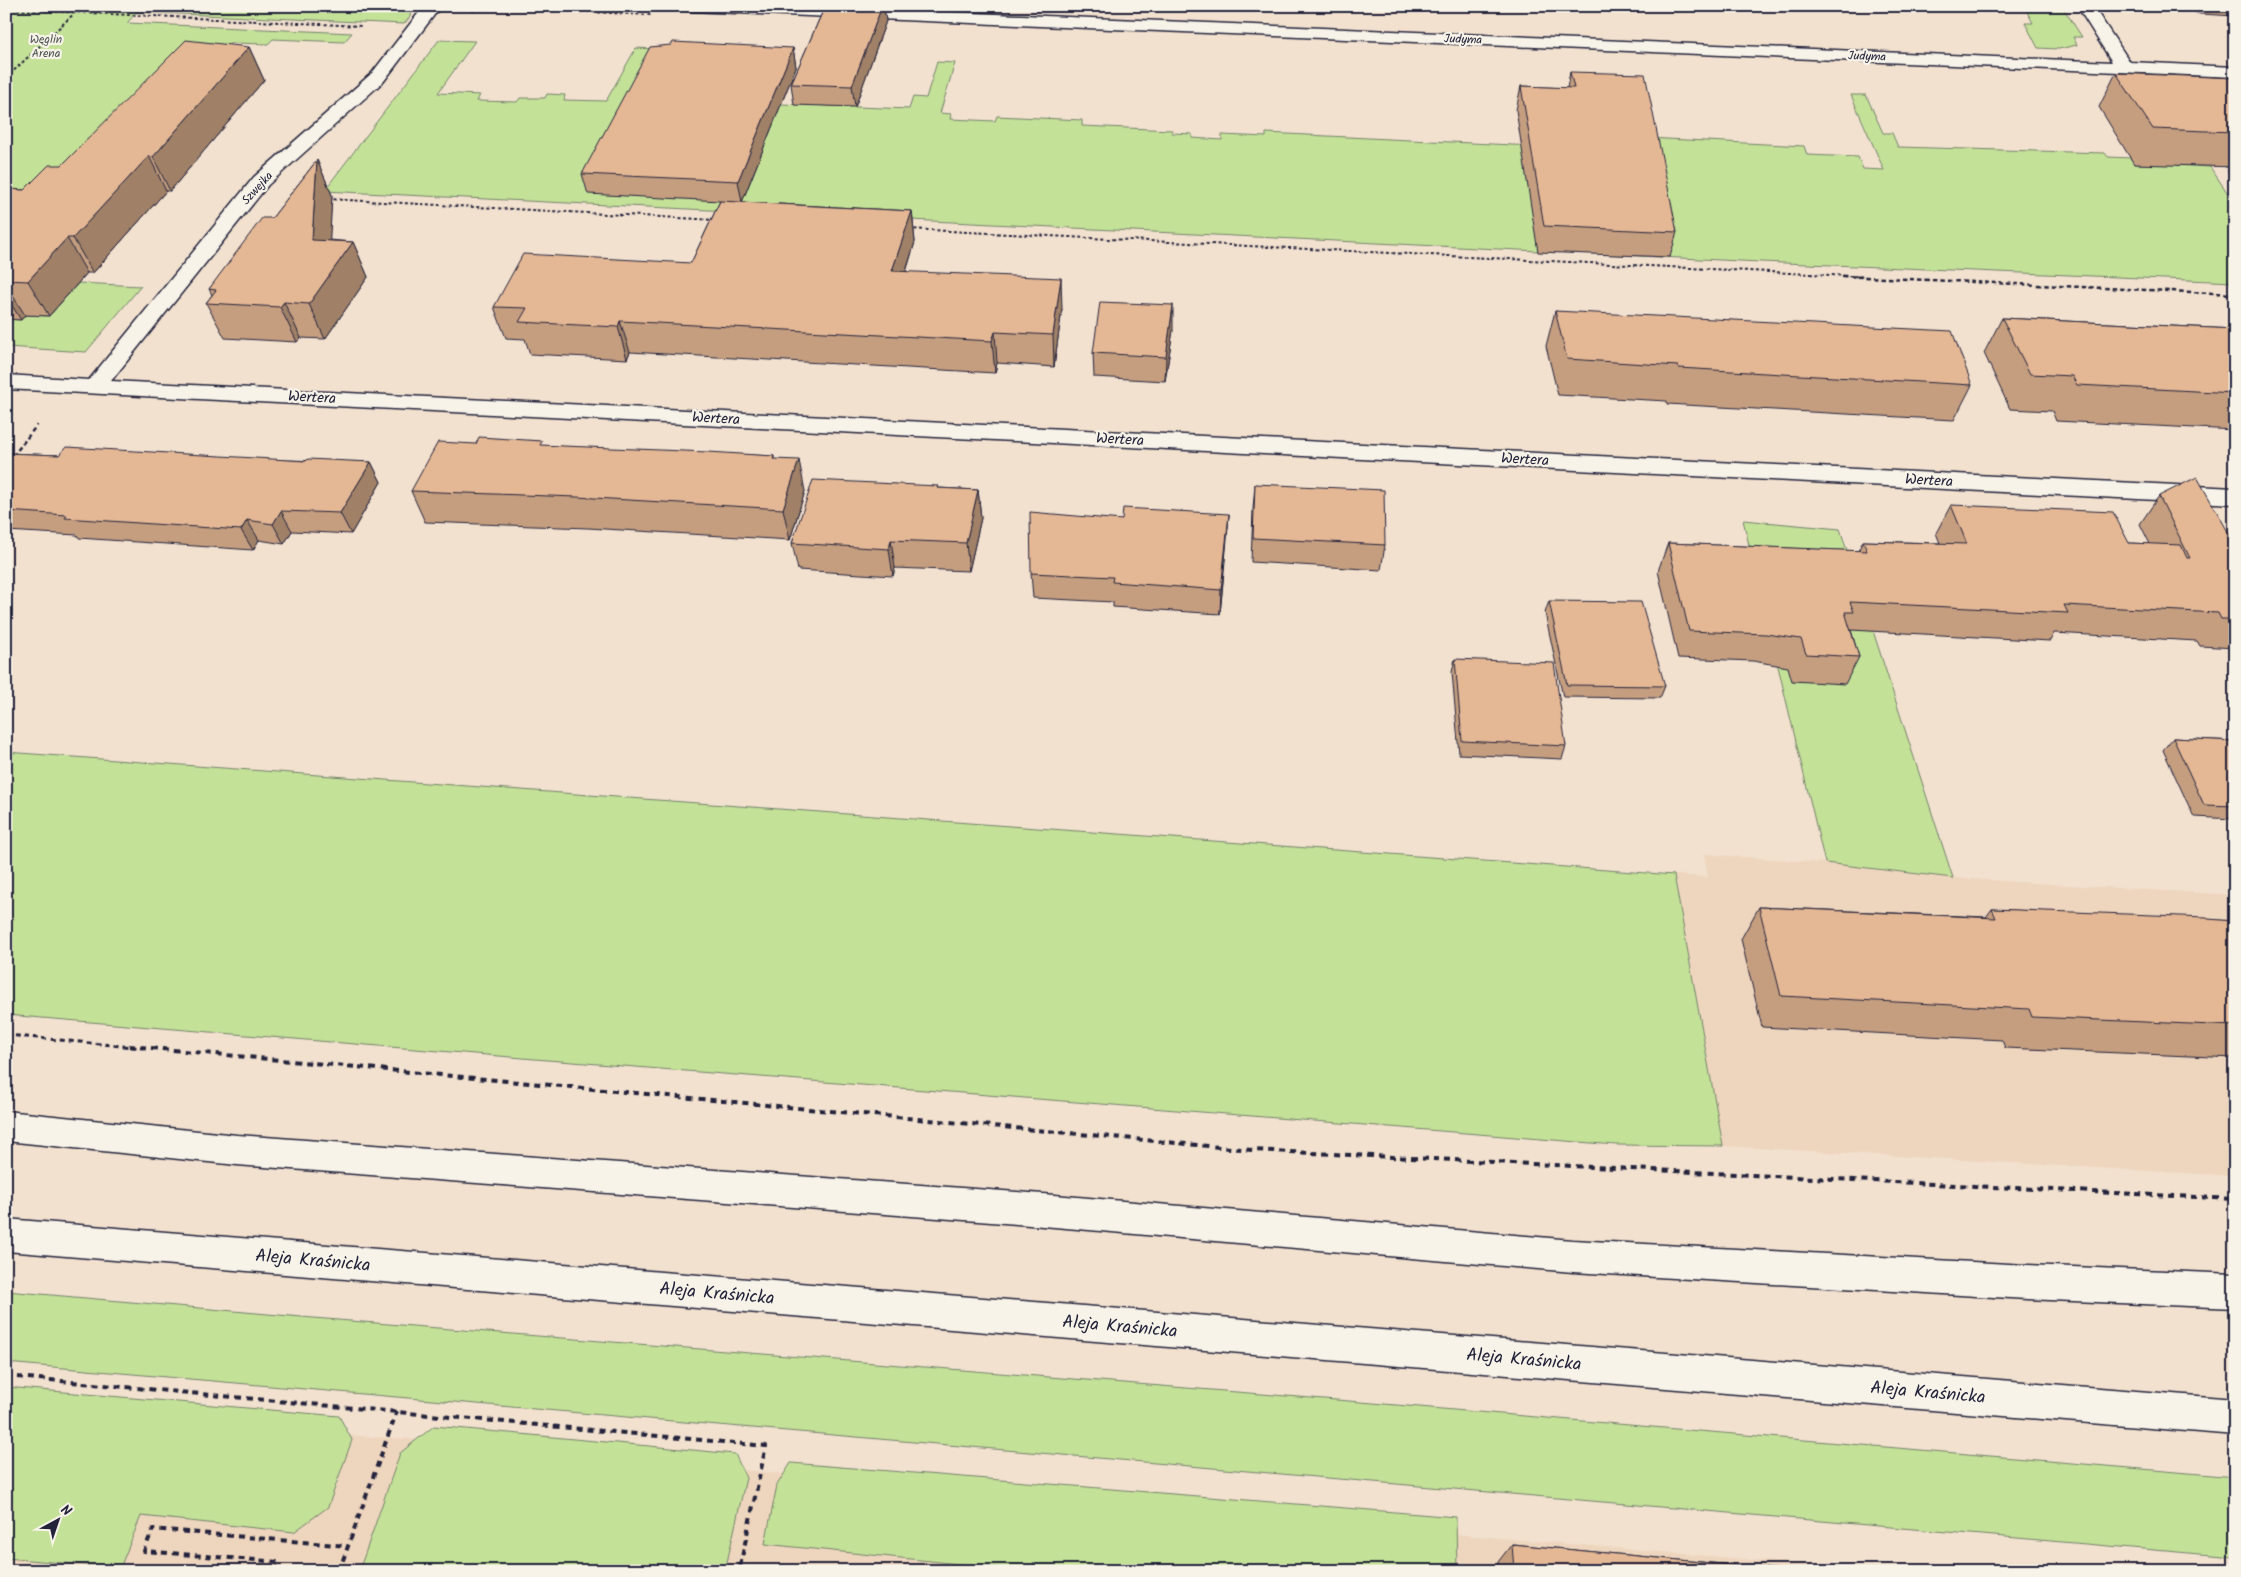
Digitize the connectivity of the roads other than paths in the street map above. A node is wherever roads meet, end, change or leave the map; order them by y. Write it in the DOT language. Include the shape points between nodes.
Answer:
graph roads {
  1 [pos="433,6"];
  2 [pos="690,6"];
  3 [pos="2085,6"];
  4 [pos="2125,68"];
  5 [pos="2235,72"];
  6 [pos="6,382"];
  7 [pos="96,385"];
  8 [pos="2235,496"];
  9 [pos="6,1126"];
  10 [pos="6,1235"];
  11 [pos="2235,1291"];
  12 [pos="2235,1417"];
  1 -- 7 [label="street, Szwejka" via="378,77 261,182"];
  2 -- 4 [label="street, Judyma"];
  3 -- 4 [label="street"];
  4 -- 5 [label="street, Judyma"];
  6 -- 7 [label="street, Wertera"];
  7 -- 8 [label="street, Wertera"];
  9 -- 11 [label="street" via="237,1150 1043,1210 1573,1256"];
  10 -- 12 [label="street, Aleja Kraśnicka"];
}
